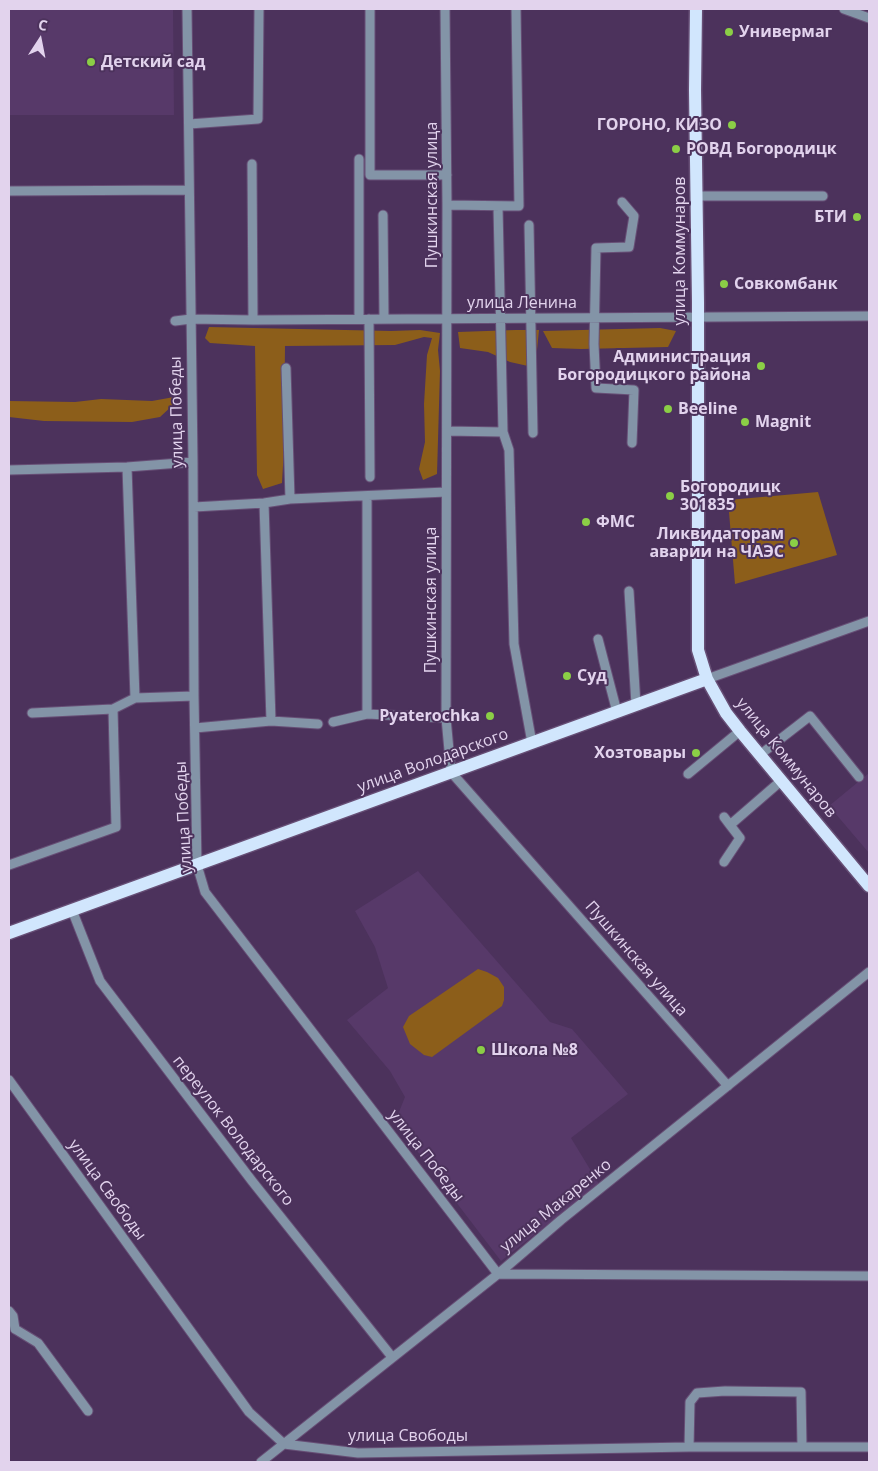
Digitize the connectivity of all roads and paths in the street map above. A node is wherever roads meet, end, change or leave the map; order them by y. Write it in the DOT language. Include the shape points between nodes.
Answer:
graph roads {
  1 [pos="187,9"];
  2 [pos="259,9"];
  3 [pos="370,9"];
  4 [pos="445,9"];
  5 [pos="516,9"];
  6 [pos="696,9"];
  7 [pos="844,9"];
  8 [pos="869,18"];
  9 [pos="189,124"];
  10 [pos="359,159"];
  11 [pos="252,164"];
  12 [pos="447,175"];
  13 [pos="189,190"];
  14 [pos="9,191"];
  15 [pos="696,196"];
  16 [pos="823,196"];
  17 [pos="622,202"];
  18 [pos="447,205"];
  19 [pos="498,207"];
  20 [pos="383,215"];
  21 [pos="529,225"];
  22 [pos="869,316"];
  23 [pos="697,317"];
  24 [pos="501,318"];
  25 [pos="531,318"];
  26 [pos="594,318"];
  27 [pos="191,319"];
  28 [pos="364,319"];
  29 [pos="384,319"];
  30 [pos="447,319"];
  31 [pos="175,320"];
  32 [pos="253,320"];
  33 [pos="286,368"];
  34 [pos="447,431"];
  35 [pos="503,432"];
  36 [pos="533,433"];
  37 [pos="632,443"];
  38 [pos="193,462"];
  39 [pos="127,467"];
  40 [pos="9,470"];
  41 [pos="370,477"];
  42 [pos="446,492"];
  43 [pos="367,497"];
  44 [pos="290,499"];
  45 [pos="264,503"];
  46 [pos="194,507"];
  47 [pos="630,591"];
  48 [pos="869,621"];
  49 [pos="598,639"];
  50 [pos="707,679"];
  51 [pos="194,696"];
  52 [pos="135,698"];
  53 [pos="636,705"];
  54 [pos="113,709"];
  55 [pos="617,712"];
  56 [pos="32,713"];
  57 [pos="367,714"];
  58 [pos="446,718"];
  59 [pos="271,721"];
  60 [pos="333,722"];
  61 [pos="318,724"];
  62 [pos="195,728"];
  63 [pos="740,731"];
  64 [pos="532,743"];
  65 [pos="761,754"];
  66 [pos="451,772"];
  67 [pos="688,774"];
  68 [pos="859,777"];
  69 [pos="782,780"];
  70 [pos="724,817"];
  71 [pos="730,826"];
  72 [pos="724,862"];
  73 [pos="9,865"];
  74 [pos="198,865"];
  75 [pos="869,886"];
  76 [pos="72,910"];
  77 [pos="9,933"];
  78 [pos="869,972"];
  79 [pos="9,1080"];
  80 [pos="728,1086"];
  81 [pos="498,1274"];
  82 [pos="869,1276"];
  83 [pos="9,1311"];
  84 [pos="15,1329"];
  85 [pos="9,1337"];
  86 [pos="392,1357"];
  87 [pos="88,1411"];
  88 [pos="284,1444"];
  89 [pos="689,1447"];
  90 [pos="802,1447"];
  91 [pos="869,1447"];
  92 [pos="261,1462"];
  1 -- 9 [label="street, улица Победы"];
  2 -- 9 [label="street" via="258,119"];
  3 -- 12 [label="street" via="370,175"];
  4 -- 12 [label="street, Пушкинская улица"];
  5 -- 19 [label="street" via="519,206"];
  6 -- 15 [label="main road, улица Коммунаров"];
  7 -- 8 [label="street"];
  9 -- 13 [label="street, улица Победы"];
  10 -- 28 [label="street"];
  11 -- 32 [label="street"];
  12 -- 18 [label="street, Пушкинская улица"];
  13 -- 14 [label="street"];
  13 -- 27 [label="street, улица Победы"];
  15 -- 16 [label="street"];
  15 -- 23 [label="main road, улица Коммунаров"];
  17 -- 26 [label="street" via="634,216 630,247 596,248"];
  18 -- 19 [label="street"];
  18 -- 30 [label="street, Пушкинская улица"];
  19 -- 24 [label="street"];
  20 -- 29 [label="street"];
  21 -- 25 [label="street"];
  22 -- 23 [label="street, улица Ленина"];
  23 -- 26 [label="street, улица Ленина"];
  23 -- 50 [label="main road, улица Коммунаров" via="698,650"];
  24 -- 25 [label="street, улица Ленина"];
  24 -- 30 [label="street, улица Ленина"];
  24 -- 35 [label="street"];
  25 -- 26 [label="street, улица Ленина"];
  25 -- 36 [label="street"];
  26 -- 37 [label="street" via="596,388 634,390"];
  27 -- 31 [label="street, улица Ленина"];
  27 -- 32 [label="street, улица Ленина"];
  27 -- 38 [label="street, улица Победы"];
  28 -- 29 [label="street, улица Ленина"];
  28 -- 32 [label="street, улица Ленина"];
  28 -- 41 [label="street"];
  29 -- 30 [label="street, улица Ленина"];
  30 -- 34 [label="street, Пушкинская улица"];
  33 -- 44 [label="street"];
  34 -- 35 [label="street"];
  34 -- 42 [label="street, Пушкинская улица"];
  35 -- 64 [label="street" via="510,450 514,644"];
  38 -- 39 [label="street"];
  38 -- 46 [label="street, улица Победы"];
  39 -- 40 [label="street"];
  39 -- 52 [label="street"];
  42 -- 43 [label="street"];
  42 -- 58 [label="street, Пушкинская улица"];
  43 -- 44 [label="street"];
  43 -- 57 [label="street"];
  44 -- 45 [label="street"];
  45 -- 46 [label="street"];
  45 -- 59 [label="street"];
  46 -- 51 [label="street, улица Победы"];
  47 -- 53 [label="street"];
  48 -- 50 [label="street, улица Володарского"];
  49 -- 55 [label="street"];
  50 -- 53 [label="main road, улица Володарского"];
  50 -- 63 [label="main road, улица Коммунаров"];
  51 -- 52 [label="street"];
  51 -- 62 [label="street, улица Победы"];
  52 -- 54 [label="street"];
  53 -- 55 [label="main road, улица Володарского"];
  54 -- 56 [label="street"];
  54 -- 73 [label="street" via="116,826"];
  55 -- 64 [label="main road, улица Володарского"];
  57 -- 58 [label="street"];
  57 -- 60 [label="street"];
  58 -- 66 [label="street, Пушкинская улица"];
  59 -- 61 [label="street"];
  59 -- 62 [label="street"];
  62 -- 74 [label="street, улица Победы"];
  63 -- 65 [label="main road, улица Коммунаров"];
  63 -- 67 [label="street"];
  64 -- 66 [label="main road, улица Володарского"];
  65 -- 68 [label="street" via="810,716"];
  65 -- 69 [label="main road, улица Коммунаров"];
  66 -- 74 [label="main road, улица Володарского"];
  66 -- 80 [label="street, Пушкинская улица"];
  69 -- 71 [label="street"];
  69 -- 75 [label="main road, улица Коммунаров"];
  70 -- 71 [label="street"];
  71 -- 72 [label="street" via="740,838"];
  74 -- 76 [label="main road, улица Володарского"];
  74 -- 81 [label="street, улица Победы" via="205,892"];
  76 -- 77 [label="main road, улица Володарского"];
  76 -- 86 [label="street, переулок Володарского" via="100,981 252,1181"];
  78 -- 80 [label="street, улица Макаренко"];
  79 -- 88 [label="street, улица Свободы" via="250,1412"];
  80 -- 81 [label="street, улица Макаренко"];
  81 -- 82 [label="street"];
  81 -- 86 [label="street, улица Макаренко"];
  83 -- 84 [label="street"];
  84 -- 85 [label="street"];
  84 -- 87 [label="street" via="38,1343"];
  86 -- 88 [label="street, улица Макаренко"];
  88 -- 89 [label="street, улица Свободы" via="358,1453"];
  88 -- 92 [label="street, улица Макаренко"];
  89 -- 90 [label="street, улица Свободы"];
  89 -- 90 [label="street" via="690,1402 697,1393 725,1391 801,1392"];
  90 -- 91 [label="street, улица Свободы"];
}
